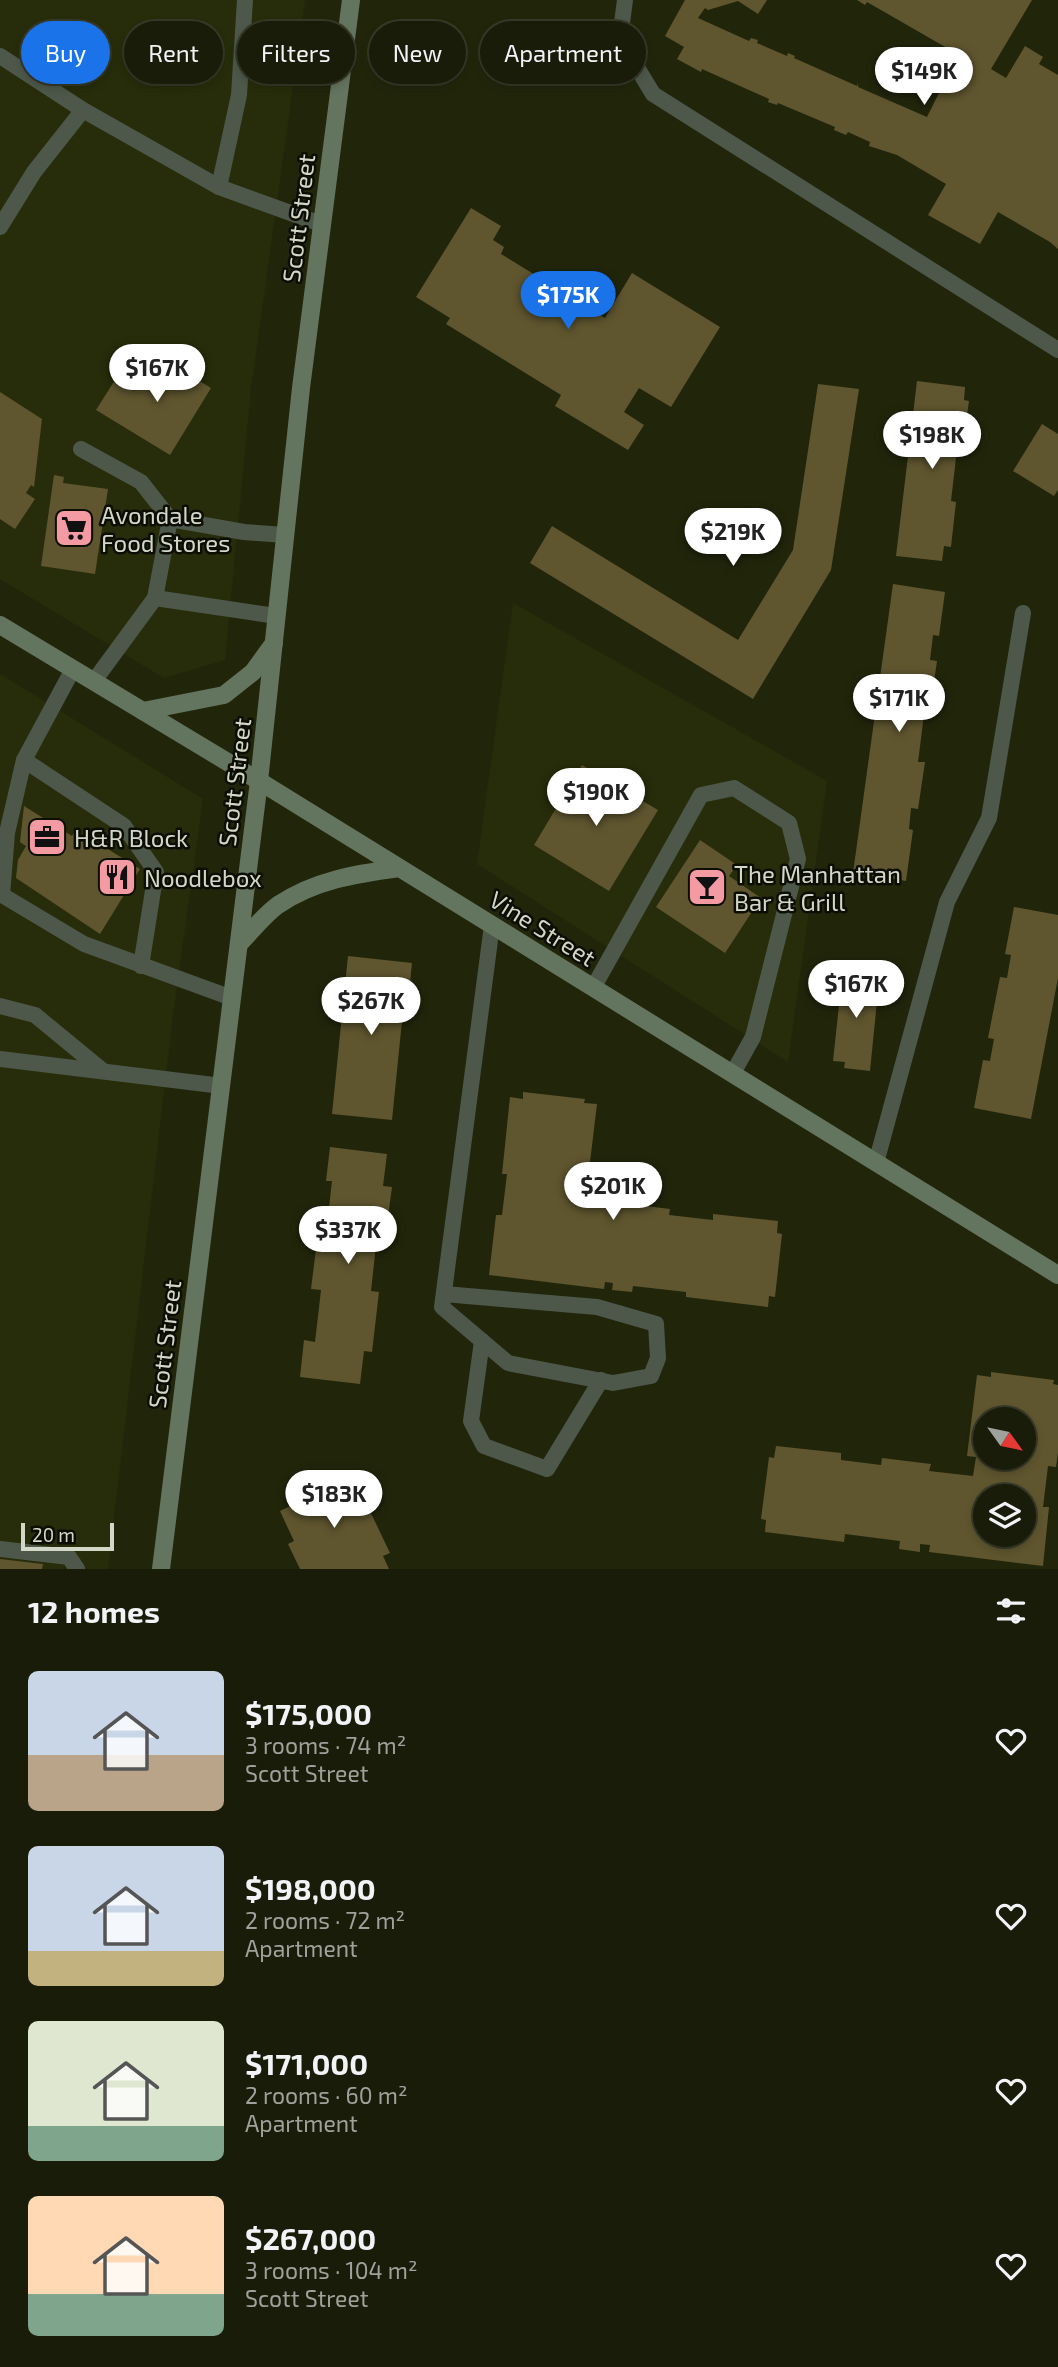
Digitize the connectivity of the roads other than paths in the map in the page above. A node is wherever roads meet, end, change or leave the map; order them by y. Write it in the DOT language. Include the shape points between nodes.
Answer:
graph roads {
  1 [pos="245,0"];
  2 [pos="351,0"];
  3 [pos="625,0"];
  4 [pos="0,56"];
  5 [pos="83,110"];
  6 [pos="219,187"];
  7 [pos="321,224"];
  8 [pos="0,227"];
  9 [pos="1058,351"];
  10 [pos="81,449"];
  11 [pos="170,519"];
  12 [pos="285,535"];
  13 [pos="155,598"];
  14 [pos="1023,613"];
  15 [pos="276,615"];
  16 [pos="0,625"];
  17 [pos="274,643"];
  18 [pos="73,669"];
  19 [pos="94,681"];
  20 [pos="143,711"];
  21 [pos="29,765"];
  22 [pos="259,781"];
  23 [pos="399,868"];
  24 [pos="492,925"];
  25 [pos="239,944"];
  26 [pos="141,966"];
  27 [pos="593,988"];
  28 [pos="232,998"];
  29 [pos="0,1006"];
  30 [pos="0,1059"];
  31 [pos="104,1072"];
  32 [pos="733,1073"];
  33 [pos="222,1086"];
  34 [pos="876,1163"];
  35 [pos="1058,1275"];
  36 [pos="444,1294"];
  37 [pos="482,1340"];
  38 [pos="601,1380"];
  39 [pos="0,1549"];
  40 [pos="77,1569"];
  41 [pos="161,1569"];
  1 -- 6 [label="lane" via="239,94"];
  2 -- 7 [label="main road, Scott Street"];
  3 -- 9 [label="lane" via="624,47 653,94"];
  4 -- 5 [label="lane"];
  5 -- 6 [label="lane"];
  5 -- 8 [label="lane" via="34,172"];
  6 -- 7 [label="lane"];
  7 -- 12 [label="main road, Scott Street"];
  10 -- 11 [label="lane" via="141,482"];
  11 -- 12 [label="lane"];
  11 -- 13 [label="lane"];
  12 -- 15 [label="main road, Scott Street"];
  13 -- 15 [label="lane"];
  13 -- 19 [label="lane"];
  14 -- 34 [label="lane" via="989,818 947,902"];
  15 -- 17 [label="main road, Scott Street"];
  16 -- 18 [label="main road, Vine Street"];
  17 -- 20 [label="main road" via="253,671 224,695"];
  17 -- 22 [label="main road, Scott Street"];
  18 -- 19 [label="main road, Vine Street"];
  18 -- 21 [label="lane"];
  19 -- 20 [label="main road, Vine Street"];
  20 -- 22 [label="main road, Vine Street"];
  21 -- 26 [label="lane" via="124,826 156,872"];
  21 -- 26 [label="lane" via="7,833 2,895 85,944"];
  22 -- 23 [label="main road, Vine Street"];
  22 -- 25 [label="main road, Scott Street"];
  23 -- 24 [label="main road, Vine Street"];
  23 -- 25 [label="main road" via="332,879 303,891 277,906"];
  24 -- 27 [label="main road, Vine Street"];
  24 -- 36 [label="lane"];
  25 -- 28 [label="main road, Scott Street"];
  26 -- 28 [label="lane"];
  27 -- 32 [label="main road, Vine Street"];
  27 -- 32 [label="lane" via="701,795 734,788 789,823 798,859 753,1037"];
  28 -- 33 [label="main road, Scott Street"];
  29 -- 31 [label="lane" via="35,1016"];
  30 -- 31 [label="lane"];
  31 -- 33 [label="lane"];
  32 -- 34 [label="main road, Vine Street"];
  33 -- 41 [label="main road, Scott Street"];
  34 -- 35 [label="main road, Vine Street"];
  36 -- 37 [label="lane" via="442,1307"];
  36 -- 38 [label="lane" via="597,1307 656,1324 657,1358 651,1376 612,1383"];
  37 -- 38 [label="lane" via="509,1363"];
  37 -- 38 [label="lane" via="471,1421 484,1446 547,1469"];
  39 -- 40 [label="lane" via="68,1557"];
}
